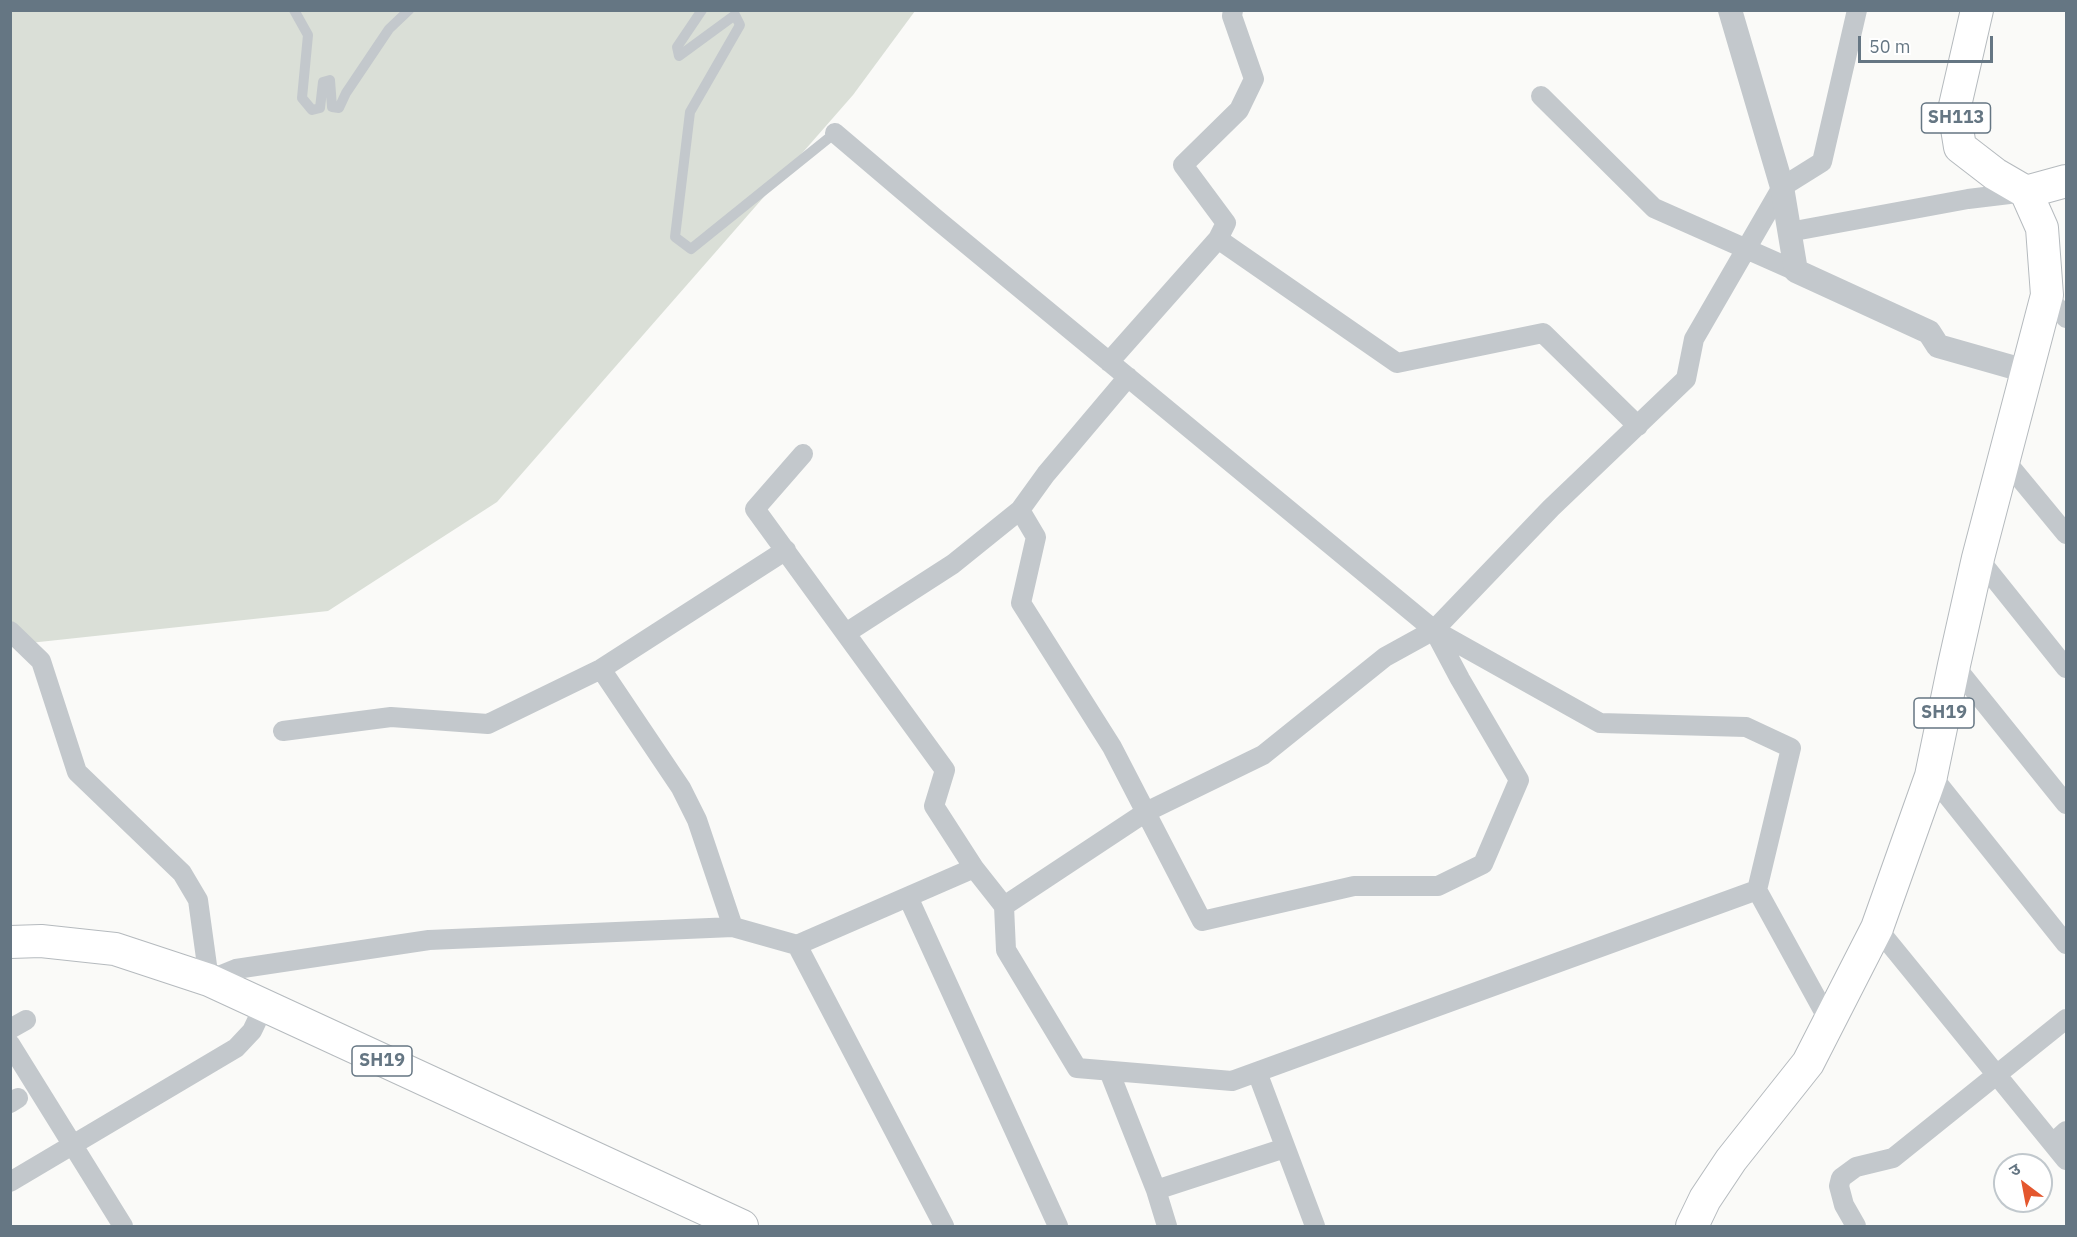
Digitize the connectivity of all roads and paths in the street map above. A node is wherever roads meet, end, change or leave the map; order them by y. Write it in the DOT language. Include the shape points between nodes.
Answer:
graph roads {
  1 [pos="294,10"];
  2 [pos="409,10"];
  3 [pos="702,10"];
  4 [pos="1233,10"];
  5 [pos="1730,10"];
  6 [pos="1857,10"];
  7 [pos="1977,10"];
  8 [pos="1541,96"];
  9 [pos="835,133"];
  10 [pos="2067,181"];
  11 [pos="1782,187"];
  12 [pos="2026,192"];
  13 [pos="1789,232"];
  14 [pos="1218,239"];
  15 [pos="1746,250"];
  16 [pos="1796,271"];
  17 [pos="2046,295"];
  18 [pos="2067,318"];
  19 [pos="1109,362"];
  20 [pos="2026,371"];
  21 [pos="1128,377"];
  22 [pos="1638,426"];
  23 [pos="803,454"];
  24 [pos="2004,459"];
  25 [pos="1020,510"];
  26 [pos="2067,534"];
  27 [pos="786,550"];
  28 [pos="1978,558"];
  29 [pos="10,630"];
  30 [pos="1434,630"];
  31 [pos="846,633"];
  32 [pos="1954,665"];
  33 [pos="2067,668"];
  34 [pos="601,669"];
  35 [pos="283,731"];
  36 [pos="1931,775"];
  37 [pos="2067,804"];
  38 [pos="1146,812"];
  39 [pos="974,868"];
  40 [pos="1757,890"];
  41 [pos="908,897"];
  42 [pos="1004,906"];
  43 [pos="733,927"];
  44 [pos="1877,928"];
  45 [pos="10,942"];
  46 [pos="2067,944"];
  47 [pos="797,945"];
  48 [pos="209,980"];
  49 [pos="264,1006"];
  50 [pos="2067,1019"];
  51 [pos="1829,1021"];
  52 [pos="10,1044"];
  53 [pos="1109,1071"];
  54 [pos="1257,1072"];
  55 [pos="1997,1074"];
  56 [pos="2060,1137"];
  57 [pos="73,1145"];
  58 [pos="1285,1148"];
  59 [pos="2067,1160"];
  60 [pos="10,1182"];
  61 [pos="1156,1190"];
  62 [pos="123,1227"];
  63 [pos="742,1227"];
  64 [pos="944,1227"];
  65 [pos="1058,1227"];
  66 [pos="1167,1227"];
  67 [pos="1315,1227"];
  68 [pos="1692,1227"];
  69 [pos="1856,1227"];
  1 -- 2 [label="lane" via="308,35 302,98 312,111 320,108 323,82 330,80 332,107 339,108 389,29"];
  3 -- 9 [label="lane" via="678,47 679,56 735,15 740,25 690,112 675,237 691,249"];
  4 -- 14 [label="street" via="1254,79 1239,110 1183,165 1226,223"];
  5 -- 11 [label="street"];
  6 -- 11 [label="street" via="1822,162"];
  7 -- 12 [label="main road, SH113" via="1954,110 1960,147"];
  8 -- 15 [label="street" via="1654,208"];
  9 -- 19 [label="street"];
  10 -- 12 [label="main road"];
  11 -- 13 [label="street"];
  11 -- 15 [label="street"];
  12 -- 13 [label="street"];
  12 -- 17 [label="main road, SH19" via="2042,228"];
  13 -- 16 [label="street"];
  14 -- 19 [label="street"];
  14 -- 22 [label="street" via="1397,363 1542,333"];
  15 -- 16 [label="street"];
  15 -- 22 [label="street" via="1694,339 1686,379"];
  16 -- 20 [label="street" via="1929,332 1938,346"];
  17 -- 18 [label="street"];
  17 -- 20 [label="main road, SH19"];
  19 -- 21 [label="street"];
  20 -- 24 [label="main road, SH19"];
  21 -- 25 [label="street"];
  21 -- 30 [label="street"];
  22 -- 30 [label="street" via="1551,508"];
  23 -- 27 [label="street" via="755,508"];
  24 -- 26 [label="street"];
  24 -- 28 [label="main road, SH19"];
  25 -- 31 [label="street" via="953,564"];
  25 -- 38 [label="street" via="1036,537 1022,603 1112,747"];
  27 -- 31 [label="street"];
  27 -- 34 [label="street"];
  28 -- 32 [label="main road, SH19"];
  28 -- 33 [label="street"];
  29 -- 48 [label="street" via="41,662 77,772 182,873 198,900"];
  30 -- 38 [label="street" via="1385,657 1263,755"];
  30 -- 38 [label="street" via="1519,780 1483,864 1438,886 1354,886 1202,921"];
  30 -- 40 [label="street" via="1600,723 1746,727 1791,748"];
  31 -- 39 [label="street" via="945,770 934,806"];
  32 -- 36 [label="main road, SH19"];
  32 -- 37 [label="street"];
  34 -- 35 [label="street" via="489,724 391,717"];
  34 -- 43 [label="street" via="681,788 697,820"];
  36 -- 44 [label="main road, SH19"];
  36 -- 46 [label="street"];
  38 -- 42 [label="street"];
  39 -- 41 [label="street"];
  39 -- 42 [label="street"];
  40 -- 51 [label="street"];
  40 -- 54 [label="street"];
  41 -- 47 [label="street"];
  41 -- 65 [label="street"];
  42 -- 53 [label="street" via="1006,950 1077,1068"];
  43 -- 47 [label="street"];
  43 -- 48 [label="street" via="429,940 236,969"];
  44 -- 51 [label="main road, SH19"];
  44 -- 55 [label="street"];
  45 -- 48 [label="main road, SH19" via="41,941 116,949"];
  47 -- 64 [label="street"];
  48 -- 49 [label="main road, SH19"];
  49 -- 57 [label="street" via="252,1031 236,1048"];
  49 -- 63 [label="main road, SH19"];
  50 -- 55 [label="street"];
  51 -- 68 [label="main road, SH19" via="1808,1063 1731,1160"];
  52 -- 57 [label="street"];
  53 -- 54 [label="street" via="1232,1081"];
  53 -- 61 [label="street"];
  54 -- 58 [label="street"];
  55 -- 56 [label="street"];
  55 -- 69 [label="street" via="1893,1158 1856,1167 1840,1178 1844,1205"];
  56 -- 59 [label="street"];
  57 -- 60 [label="street"];
  57 -- 62 [label="street"];
  58 -- 61 [label="street"];
  58 -- 67 [label="street"];
  61 -- 66 [label="street"];
}
